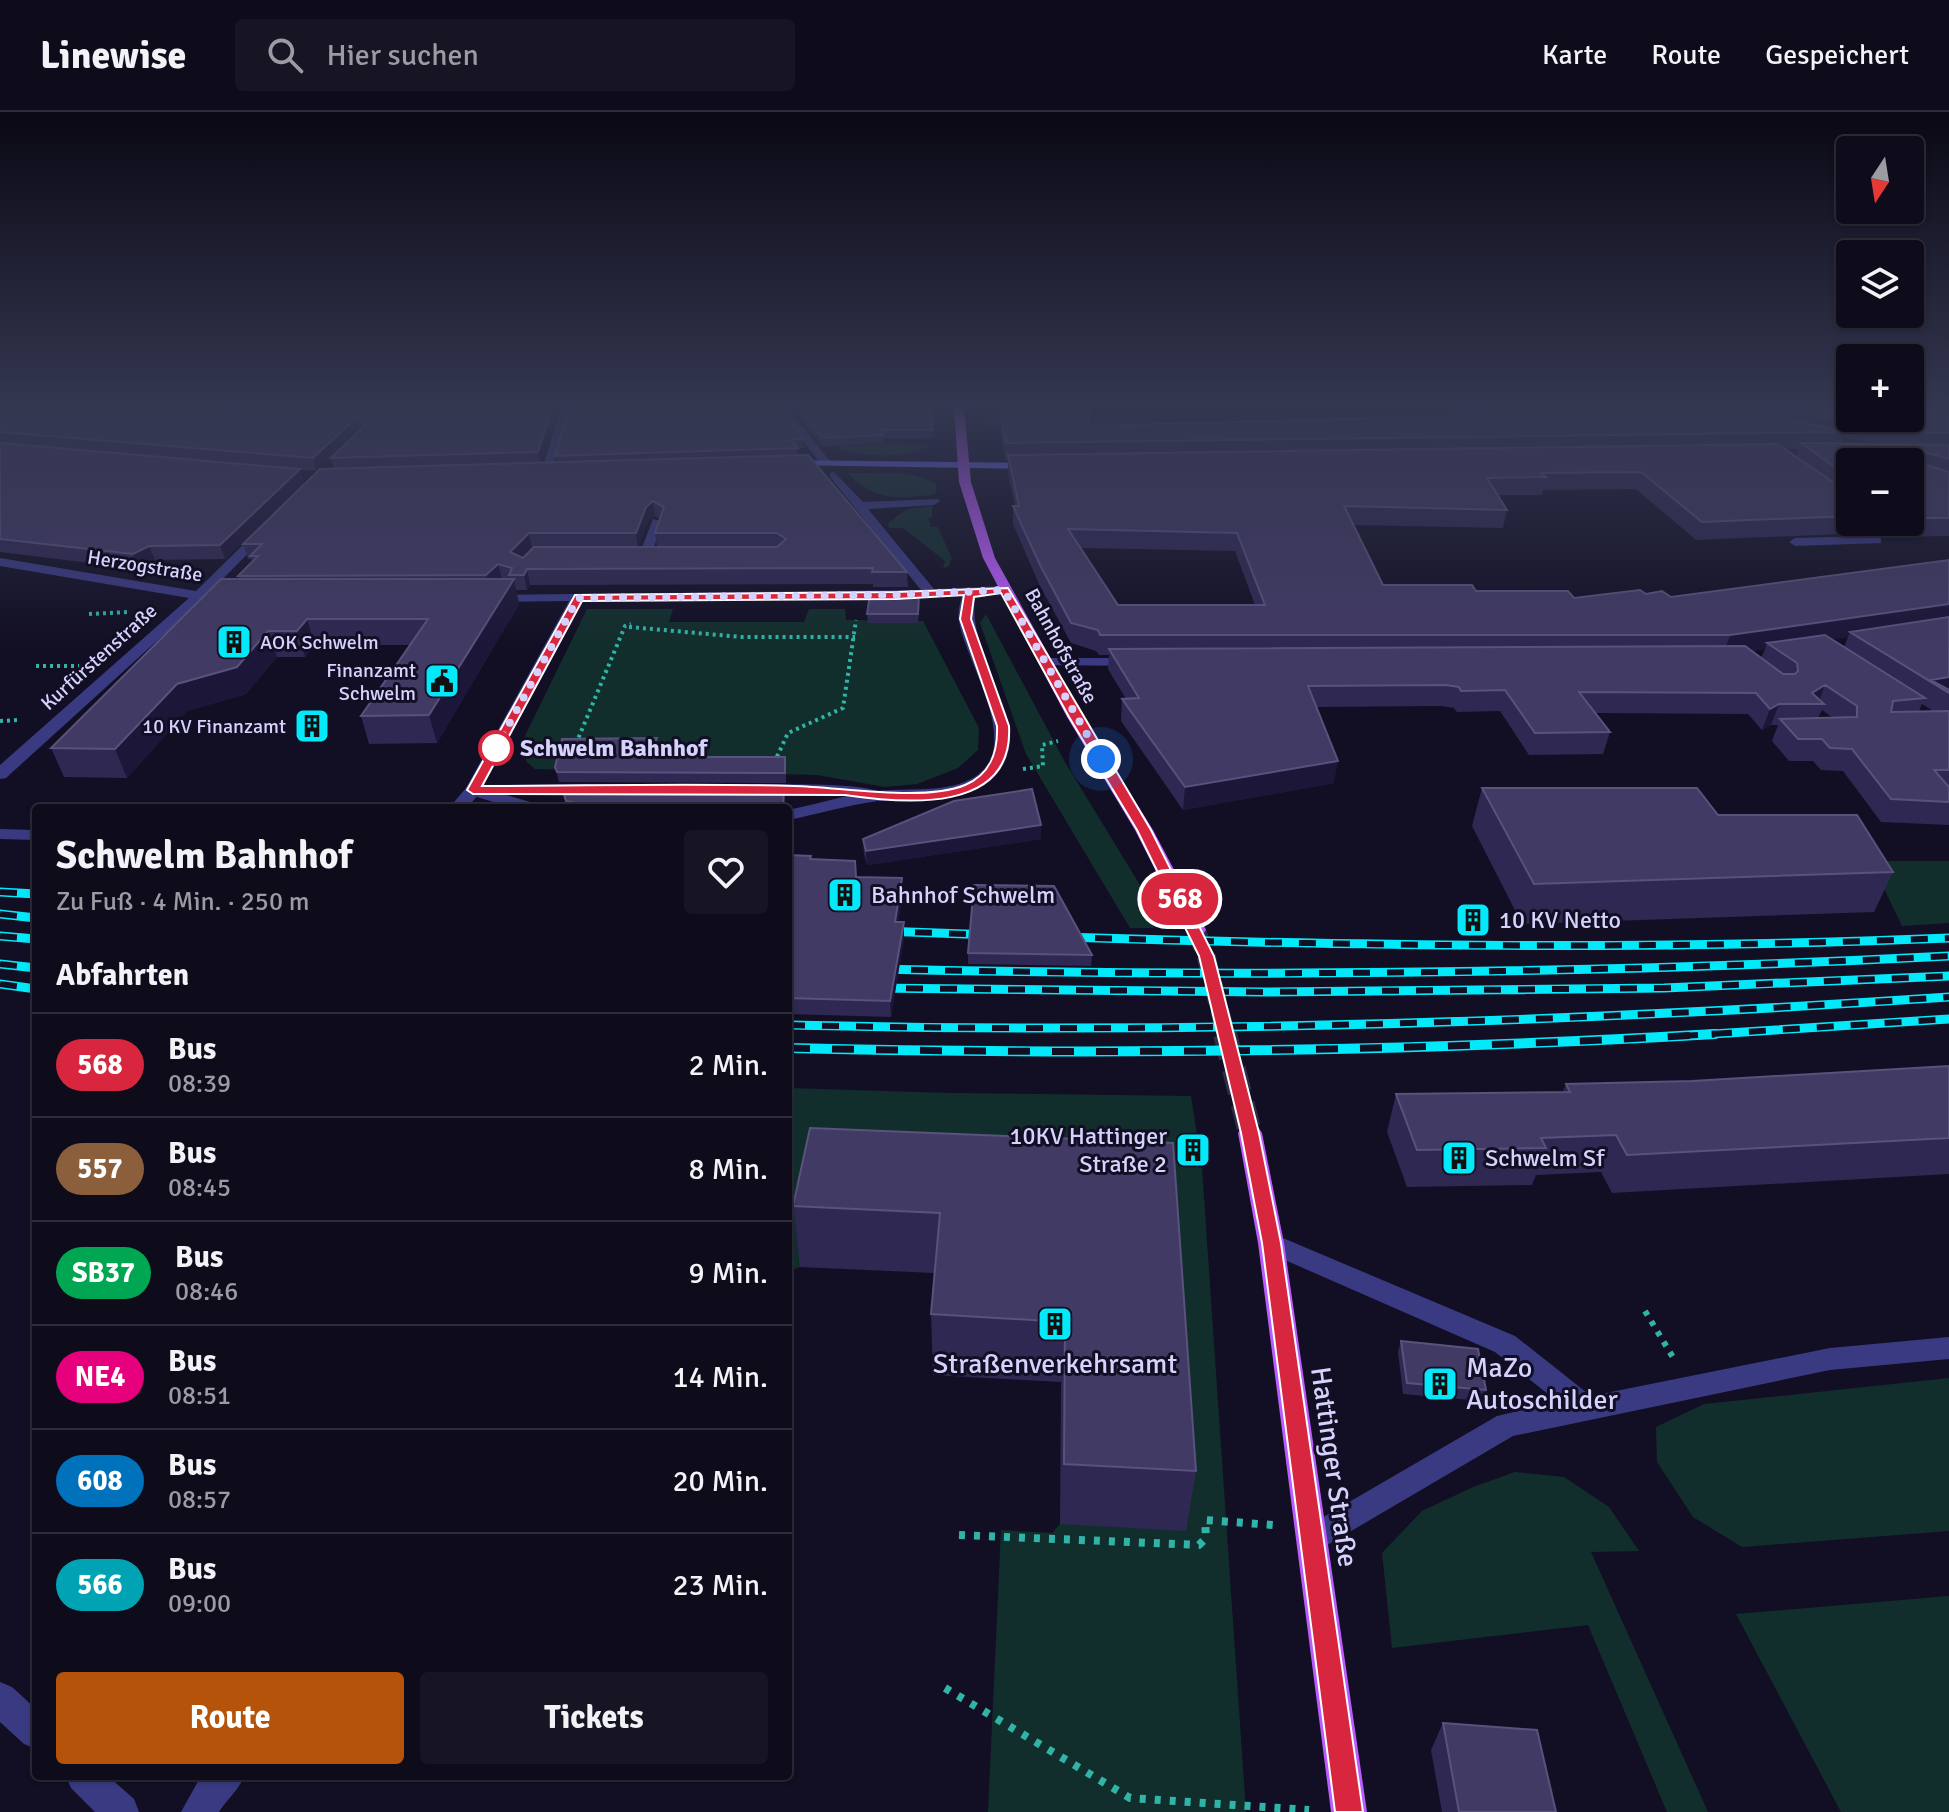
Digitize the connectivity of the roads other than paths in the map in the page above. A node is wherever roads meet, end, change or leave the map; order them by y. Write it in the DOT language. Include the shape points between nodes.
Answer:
graph roads {
  1 [pos="845,487"];
  2 [pos="966,487"];
  3 [pos="934,501"];
  4 [pos="862,506"];
  5 [pos="280,516"];
  6 [pos="657,522"];
  7 [pos="1879,536"];
  8 [pos="1795,542"];
  9 [pos="659,555"];
  10 [pos="0,562"];
  11 [pos="506,585"];
  12 [pos="1004,590"];
  13 [pos="931,594"];
  14 [pos="199,596"];
  15 [pos="245,598"];
  16 [pos="479,598"];
  17 [pos="494,598"];
  18 [pos="578,598"];
  19 [pos="1045,662"];
  20 [pos="1147,662"];
  21 [pos="0,774"];
  22 [pos="603,789"];
  23 [pos="740,789"];
  24 [pos="473,790"];
  25 [pos="879,796"];
  26 [pos="461,804"];
  27 [pos="518,804"];
  28 [pos="792,814"];
  29 [pos="0,834"];
  30 [pos="32,835"];
  31 [pos="1196,930"];
  32 [pos="1250,1133"];
  33 [pos="1271,1243"];
  34 [pos="1949,1348"];
  35 [pos="1588,1410"];
  36 [pos="1312,1540"];
  37 [pos="0,1699"];
  38 [pos="32,1728"];
  39 [pos="87,1780"];
  40 [pos="221,1780"];
  41 [pos="121,1812"];
  42 [pos="199,1812"];
  43 [pos="1349,1812"];
  1 -- 4 [label="street"];
  2 -- 12 [label="main road, Bahnhofstraße"];
  3 -- 4 [label="street"];
  4 -- 13 [label="street"];
  5 -- 14 [label="street, Kurfürstenstraße"];
  6 -- 9 [label="street" via="638,555"];
  7 -- 8 [label="street"];
  10 -- 14 [label="street, Herzogstraße"];
  11 -- 17 [label="street"];
  12 -- 13 [label="street"];
  12 -- 19 [label="main road, Bahnhofstraße"];
  12 -- 25 [label="street" via="969,594 965,619 1003,726 999,761 970,787 939,795"];
  13 -- 18 [label="street"];
  14 -- 15 [label="street, Herzogstraße"];
  14 -- 21 [label="street, Kurfürstenstraße"];
  16 -- 17 [label="street"];
  17 -- 18 [label="street"];
  18 -- 24 [label="street"];
  19 -- 20 [label="street"];
  19 -- 31 [label="main road, Bahnhofstraße"];
  22 -- 24 [label="street"];
  23 -- 25 [label="street"];
  24 -- 26 [label="street"];
  24 -- 27 [label="street"];
  25 -- 28 [label="street"];
  29 -- 30 [label="street"];
  32 -- 33 [label="main road, Hattinger Straße"];
  33 -- 35 [label="street" via="1505,1344"];
  33 -- 36 [label="main road, Hattinger Straße"];
  34 -- 35 [label="street" via="1830,1359"];
  35 -- 36 [label="street" via="1507,1425"];
  36 -- 43 [label="main road, Hattinger Straße"];
  37 -- 38 [label="street"];
  39 -- 41 [label="street"];
  40 -- 42 [label="street"];
}
